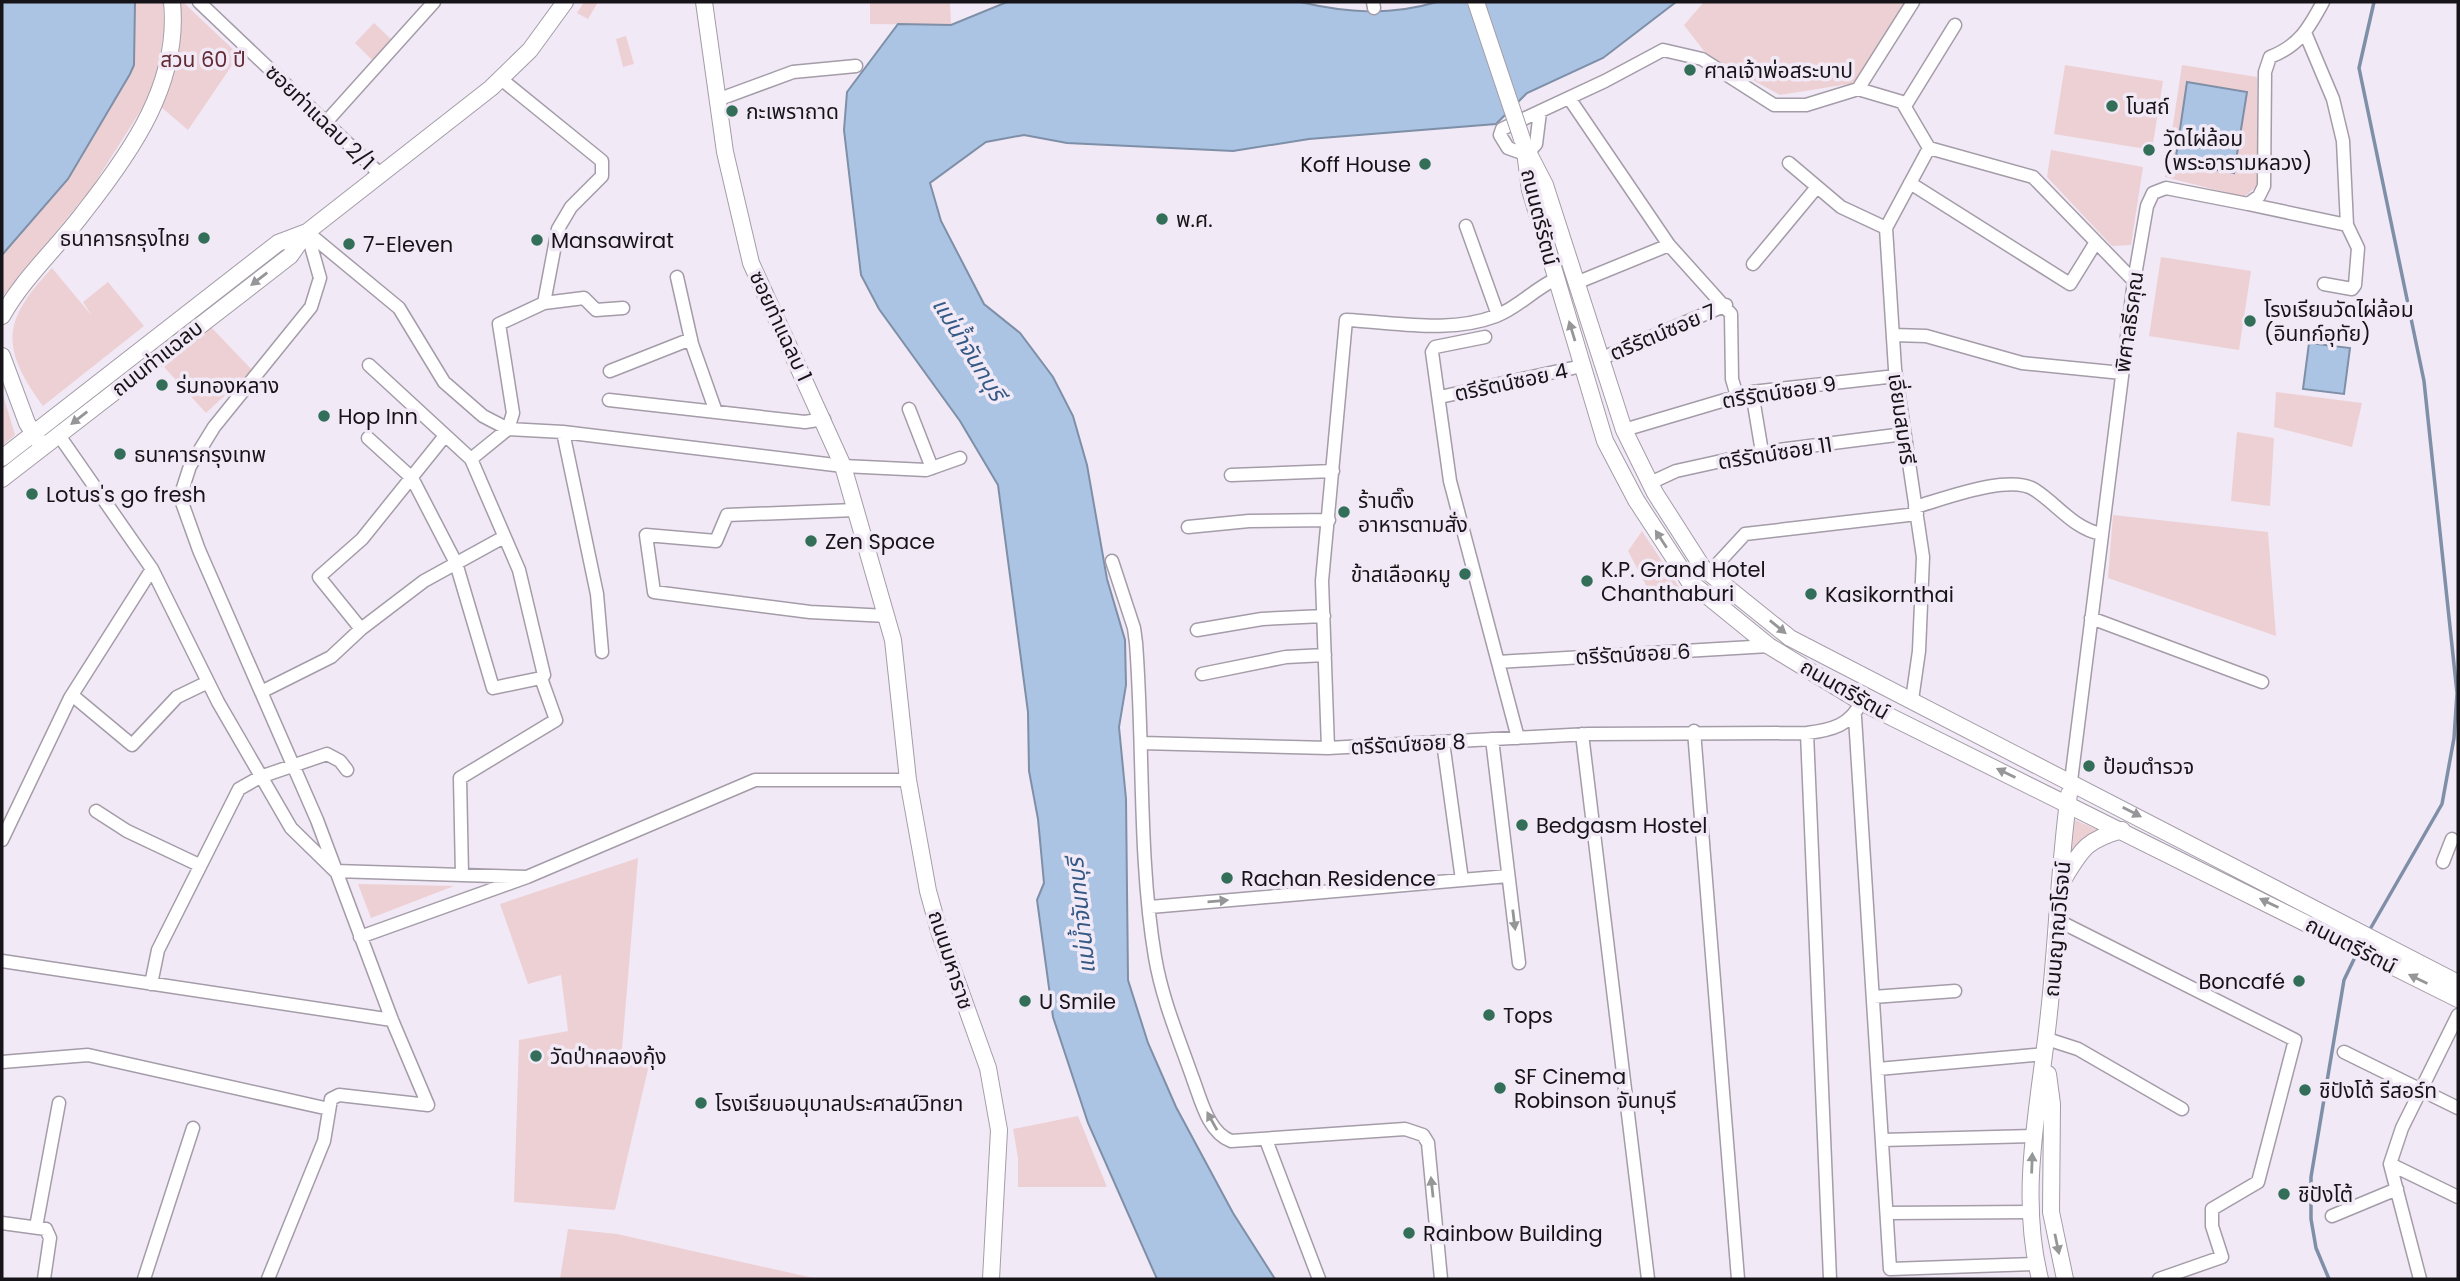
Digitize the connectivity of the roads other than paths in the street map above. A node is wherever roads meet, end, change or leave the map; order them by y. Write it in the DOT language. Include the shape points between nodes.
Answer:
graph roads {
  1 [pos="172,2"];
  2 [pos="199,2"];
  3 [pos="434,2"];
  4 [pos="565,2"];
  5 [pos="705,2"];
  6 [pos="1476,2"];
  7 [pos="1913,2"];
  8 [pos="2323,2"];
  9 [pos="1955,25"];
  10 [pos="2306,35"];
  11 [pos="856,66"];
  12 [pos="501,79"];
  13 [pos="1858,89"];
  14 [pos="1569,99"];
  15 [pos="717,100"];
  16 [pos="1905,106"];
  17 [pos="1540,112"];
  18 [pos="327,121"];
  19 [pos="1525,148"];
  20 [pos="1928,148"];
  21 [pos="1789,163"];
  22 [pos="380,174"];
  23 [pos="1910,183"];
  24 [pos="1817,187"];
  25 [pos="2248,204"];
  26 [pos="2347,225"];
  27 [pos="1466,226"];
  28 [pos="1886,228"];
  29 [pos="307,232"];
  30 [pos="2096,242"];
  31 [pos="1669,245"];
  32 [pos="1753,264"];
  33 [pos="677,277"];
  34 [pos="1556,279"];
  35 [pos="2134,281"];
  36 [pos="1576,283"];
  37 [pos="2324,284"];
  38 [pos="544,303"];
  39 [pos="1726,305"];
  40 [pos="622,308"];
  41 [pos="1498,315"];
  42 [pos="2,316"];
  43 [pos="1893,335"];
  44 [pos="1485,337"];
  45 [pos="691,339"];
  46 [pos="2,356"];
  47 [pos="1600,359"];
  48 [pos="369,366"];
  49 [pos="1582,366"];
  50 [pos="610,372"];
  51 [pos="2122,373"];
  52 [pos="1896,376"];
  53 [pos="1752,392"];
  54 [pos="1737,396"];
  55 [pos="1440,397"];
  56 [pos="609,400"];
  57 [pos="909,409"];
  58 [pos="716,412"];
  59 [pos="824,419"];
  60 [pos="509,429"];
  61 [pos="1624,430"];
  62 [pos="564,432"];
  63 [pos="34,433"];
  64 [pos="1903,434"];
  65 [pos="58,435"];
  66 [pos="444,437"];
  67 [pos="368,438"];
  68 [pos="43,447"];
  69 [pos="1762,452"];
  70 [pos="2,458"];
  71 [pos="960,458"];
  72 [pos="471,459"];
  73 [pos="844,466"];
  74 [pos="932,467"];
  75 [pos="1333,471"];
  76 [pos="1231,475"];
  77 [pos="412,478"];
  78 [pos="2,479"];
  79 [pos="1650,483"];
  80 [pos="855,510"];
  81 [pos="1916,510"];
  82 [pos="1329,520"];
  83 [pos="1188,527"];
  84 [pos="2101,534"];
  85 [pos="504,537"];
  86 [pos="1112,561"];
  87 [pos="456,563"];
  88 [pos="152,569"];
  89 [pos="1709,573"];
  90 [pos="887,615"];
  91 [pos="1324,616"];
  92 [pos="2091,618"];
  93 [pos="361,629"];
  94 [pos="1197,630"];
  95 [pos="893,640"];
  96 [pos="1769,646"];
  97 [pos="603,652"];
  98 [pos="1325,654"];
  99 [pos="1498,662"];
  100 [pos="1202,674"];
  101 [pos="541,678"];
  102 [pos="208,682"];
  103 [pos="2262,682"];
  104 [pos="261,692"];
  105 [pos="72,695"];
  106 [pos="1912,700"];
  107 [pos="1858,709"];
  108 [pos="1694,731"];
  109 [pos="1807,733"];
  110 [pos="1582,734"];
  111 [pos="1518,738"];
  112 [pos="1492,739"];
  113 [pos="1443,742"];
  114 [pos="1142,743"];
  115 [pos="132,745"];
  116 [pos="1328,748"];
  117 [pos="143,755"];
  118 [pos="294,767"];
  119 [pos="347,770"];
  120 [pos="260,777"];
  121 [pos="908,780"];
  122 [pos="2071,781"];
  123 [pos="2068,803"];
  124 [pos="96,811"];
  125 [pos="2122,830"];
  126 [pos="2452,839"];
  127 [pos="2,840"];
  128 [pos="2443,862"];
  129 [pos="199,864"];
  130 [pos="335,871"];
  131 [pos="462,875"];
  132 [pos="1508,876"];
  133 [pos="527,877"];
  134 [pos="1462,880"];
  135 [pos="2062,882"];
  136 [pos="1150,907"];
  137 [pos="2059,921"];
  138 [pos="2333,927"];
  139 [pos="360,937"];
  140 [pos="2382,952"];
  141 [pos="2,961"];
  142 [pos="1519,963"];
  143 [pos="2458,983"];
  144 [pos="151,984"];
  145 [pos="1955,991"];
  146 [pos="1873,997"];
  147 [pos="2458,999"];
  148 [pos="2458,1015"];
  149 [pos="392,1020"];
  150 [pos="2046,1047"];
  151 [pos="2344,1052"];
  152 [pos="2,1062"];
  153 [pos="1878,1069"];
  154 [pos="2422,1090"];
  155 [pos="59,1102"];
  156 [pos="2458,1108"];
  157 [pos="329,1109"];
  158 [pos="2182,1109"];
  159 [pos="193,1128"];
  160 [pos="2033,1136"];
  161 [pos="1266,1140"];
  162 [pos="1882,1140"];
  163 [pos="2390,1164"];
  164 [pos="2397,1189"];
  165 [pos="2458,1196"];
  166 [pos="2030,1212"];
  167 [pos="1887,1213"];
  168 [pos="2332,1216"];
  169 [pos="2,1223"];
  170 [pos="36,1227"];
  171 [pos="2038,1272"];
  172 [pos="44,1279"];
  173 [pos="144,1279"];
  174 [pos="268,1279"];
  175 [pos="991,1279"];
  176 [pos="1319,1279"];
  177 [pos="1441,1279"];
  178 [pos="1648,1279"];
  179 [pos="1738,1279"];
  180 [pos="1830,1279"];
  181 [pos="2064,1279"];
  182 [pos="2159,1279"];
  183 [pos="2420,1279"];
  1 -- 42 [label="main road" via="175,29 164,85 142,129 84,213 19,286"];
  2 -- 18 [label="street, ซอยท่าแฉลบ 2/1"];
  3 -- 18 [label="street"];
  4 -- 12 [label="main road, ถนนท่าแฉลบ" via="530,50"];
  5 -- 15 [label="main road, ซอยท่าแฉลบ 1"];
  6 -- 19 [label="main road, ถนนตรีรัตน์, bridge"];
  7 -- 13 [label="street"];
  8 -- 10 [label="street"];
  9 -- 16 [label="street"];
  10 -- 25 [label="street" via="2270,57 2265,72 2264,186"];
  10 -- 26 [label="street" via="2333,99 2343,141"];
  11 -- 15 [label="street" via="793,72"];
  12 -- 22 [label="main road, ถนนท่าแฉลบ"];
  12 -- 38 [label="street" via="602,161 602,176 570,207 558,229"];
  13 -- 14 [label="street" via="1806,105 1774,105 1702,59 1663,50"];
  13 -- 16 [label="street"];
  14 -- 17 [label="street"];
  14 -- 31 [label="street"];
  15 -- 59 [label="main road, ซอยท่าแฉลบ 1" via="751,263"];
  16 -- 20 [label="street"];
  17 -- 19 [label="street" via="1536,144"];
  17 -- 19 [label="street" via="1500,132 1504,145"];
  18 -- 22 [label="street, ซอยท่าแฉลบ 2/1"];
  19 -- 34 [label="main road, ถนนตรีรัตน์" via="1530,190"];
  19 -- 36 [label="main road, ถนนตรีรัตน์" via="1545,185"];
  20 -- 23 [label="street"];
  20 -- 30 [label="street" via="2033,177"];
  21 -- 24 [label="street"];
  22 -- 29 [label="main road, ถนนท่าแฉลบ"];
  23 -- 28 [label="street"];
  23 -- 30 [label="street" via="2070,284"];
  24 -- 28 [label="street" via="1841,207"];
  24 -- 32 [label="street"];
  25 -- 26 [label="street"];
  25 -- 35 [label="street, พิศาลธีรคุณ" via="2166,188 2153,193"];
  26 -- 37 [label="street" via="2358,248 2355,285 2351,289"];
  27 -- 41 [label="street"];
  28 -- 43 [label="street, เอี่ยมสมศรี"];
  29 -- 60 [label="street" via="399,309 444,382 483,415"];
  29 -- 63 [label="main road, ถนนท่าแฉลบ" via="278,243"];
  29 -- 65 [label="main road, ถนนท่าแฉลบ, one-way" via="290,256"];
  29 -- 104 [label="street" via="320,278 311,307 214,427 190,466 180,497"];
  30 -- 35 [label="street"];
  31 -- 36 [label="street"];
  31 -- 39 [label="street"];
  33 -- 45 [label="street"];
  34 -- 41 [label="street"];
  49 -- 34 [label="main road, ถนนตรีรัตน์, one-way"];
  35 -- 51 [label="street, พิศาลธีรคุณ"];
  36 -- 47 [label="main road, ถนนตรีรัตน์"];
  38 -- 40 [label="street" via="584,298 596,310"];
  38 -- 60 [label="street" via="499,324 513,413"];
  39 -- 47 [label="street, ตรีรัตน์ซอย 7"];
  39 -- 54 [label="street" via="1731,314 1732,379"];
  41 -- 75 [label="street, ตรีรัตน์ซอย 8" via="1420,326 1346,320"];
  43 -- 51 [label="street" via="1926,336 2022,363"];
  43 -- 52 [label="street, เอี่ยมสมศรี"];
  44 -- 55 [label="street" via="1432,349"];
  45 -- 50 [label="street"];
  45 -- 58 [label="street"];
  46 -- 63 [label="main road"];
  47 -- 61 [label="main road, ถนนตรีรัตน์"];
  48 -- 66 [label="street"];
  49 -- 55 [label="street, ตรีรัตน์ซอย 4"];
  96 -- 49 [label="main road, ถนนตรีรัตน์, one-way" via="1689,581 1636,500 1605,441"];
  51 -- 84 [label="street, พิศาลธีรคุณ"];
  52 -- 53 [label="street, ตรีรัตน์ซอย 9"];
  52 -- 64 [label="street, เอี่ยมสมศรี"];
  53 -- 54 [label="street, ตรีรัตน์ซอย 9"];
  53 -- 69 [label="street"];
  54 -- 61 [label="street, ตรีรัตน์ซอย 9"];
  55 -- 99 [label="street" via="1450,481"];
  56 -- 58 [label="street"];
  57 -- 74 [label="street"];
  58 -- 59 [label="street" via="805,422"];
  59 -- 73 [label="main road, ซอยท่าแฉลบ 1"];
  60 -- 62 [label="street"];
  60 -- 72 [label="street"];
  61 -- 79 [label="main road, ถนนตรีรัตน์"];
  62 -- 73 [label="street"];
  62 -- 97 [label="street" via="597,594"];
  63 -- 68 [label="main road"];
  63 -- 70 [label="main road, ถนนท่าแฉลบ"];
  64 -- 69 [label="street, ตรีรัตน์ซอย 11"];
  64 -- 81 [label="street, เอี่ยมสมศรี"];
  65 -- 68 [label="main road, ถนนท่าแฉลบ"];
  65 -- 88 [label="street"];
  66 -- 72 [label="street"];
  66 -- 77 [label="street"];
  67 -- 77 [label="street"];
  68 -- 78 [label="main road, ถนนท่าแฉลบ"];
  69 -- 79 [label="street, ตรีรัตน์ซอย 11" via="1676,471"];
  71 -- 74 [label="street"];
  72 -- 85 [label="street"];
  73 -- 74 [label="street"];
  73 -- 80 [label="main road, ซอยท่าแฉลบ 1"];
  75 -- 76 [label="street"];
  75 -- 82 [label="street, ตรีรัตน์ซอย 8"];
  77 -- 87 [label="street"];
  77 -- 93 [label="street" via="362,539 319,578"];
  79 -- 89 [label="main road, ถนนตรีรัตน์"];
  80 -- 90 [label="main road, ซอยท่าแฉลบ 1"];
  80 -- 90 [label="street" via="727,515 716,541 646,535 654,592 810,612"];
  81 -- 84 [label="street" via="2014,483 2035,490 2084,529"];
  81 -- 89 [label="street" via="1745,534"];
  81 -- 106 [label="street, เอี่ยมสมศรี" via="1923,557"];
  82 -- 83 [label="street"];
  82 -- 91 [label="street, ตรีรัตน์ซอย 8" via="1322,581"];
  84 -- 92 [label="street, พิศาลธีรคุณ"];
  85 -- 87 [label="street"];
  85 -- 101 [label="street" via="519,570 544,675"];
  86 -- 114 [label="street" via="1134,628"];
  87 -- 93 [label="street"];
  87 -- 101 [label="street" via="494,688"];
  88 -- 102 [label="street"];
  88 -- 105 [label="street"];
  89 -- 106 [label="main road, ถนนตรีรัตน์, one-way" via="1790,638"];
  90 -- 95 [label="main road, ซอยท่าแฉลบ 1"];
  91 -- 94 [label="street" via="1262,619"];
  91 -- 98 [label="street, ตรีรัตน์ซอย 8"];
  92 -- 103 [label="street"];
  92 -- 122 [label="street, พิศาลธีรคุณ"];
  93 -- 104 [label="street" via="331,657"];
  95 -- 121 [label="main road, ถนนมหาราช"];
  96 -- 99 [label="street, ตรีรัตน์ซอย 6"];
  96 -- 107 [label="main road, ถนนตรีรัตน์"];
  98 -- 100 [label="street"];
  98 -- 116 [label="street, ตรีรัตน์ซอย 8"];
  99 -- 111 [label="street"];
  101 -- 131 [label="street" via="556,720 460,778"];
  102 -- 115 [label="street" via="177,697"];
  102 -- 120 [label="street"];
  104 -- 118 [label="street"];
  105 -- 115 [label="street"];
  105 -- 127 [label="street"];
  106 -- 122 [label="main road, ถนนตรีรัตน์"];
  107 -- 109 [label="street, ตรีรัตน์ซอย 8" via="1831,730"];
  123 -- 107 [label="main road, ถนนตรีรัตน์, one-way"];
  107 -- 146 [label="street"];
  108 -- 109 [label="street, ตรีรัตน์ซอย 8"];
  108 -- 110 [label="street, ตรีรัตน์ซอย 8"];
  108 -- 179 [label="street"];
  109 -- 180 [label="street"];
  110 -- 111 [label="street, ตรีรัตน์ซอย 8"];
  110 -- 178 [label="street"];
  111 -- 112 [label="street, ตรีรัตน์ซอย 8"];
  112 -- 113 [label="street, ตรีรัตน์ซอย 8"];
  112 -- 132 [label="street"];
  113 -- 116 [label="street, ตรีรัตน์ซอย 8"];
  113 -- 134 [label="street"];
  114 -- 116 [label="street"];
  114 -- 136 [label="street"];
  115 -- 117 [label="street"];
  118 -- 119 [label="street" via="327,754"];
  118 -- 120 [label="street"];
  118 -- 130 [label="street"];
  120 -- 129 [label="street" via="239,789"];
  120 -- 130 [label="street" via="291,828"];
  121 -- 133 [label="street" via="755,779"];
  121 -- 175 [label="main road, ถนนมหาราช" via="928,891 988,1068 999,1130"];
  122 -- 123 [label="main road, ถนนญาณวิโรจน์"];
  122 -- 138 [label="main road, ถนนตรีรัตน์, one-way"];
  123 -- 125 [label="main road, ถนนตรีรัตน์"];
  123 -- 135 [label="main road, ถนนญาณวิโรจน์"];
  124 -- 129 [label="street" via="127,831"];
  125 -- 135 [label="main road" via="2085,845"];
  138 -- 125 [label="main road, ถนนตรีรัตน์, one-way"];
  126 -- 128 [label="street"];
  129 -- 144 [label="street" via="158,950"];
  130 -- 131 [label="street"];
  130 -- 139 [label="street"];
  131 -- 133 [label="street"];
  132 -- 134 [label="street"];
  132 -- 142 [label="street, one-way"];
  133 -- 139 [label="street"];
  136 -- 134 [label="street, one-way"];
  135 -- 137 [label="main road, ถนนญาณวิโรจน์"];
  161 -- 136 [label="street, one-way" via="1231,1141 1211,1123 1166,1000 1155,957"];
  137 -- 150 [label="main road, ถนนญาณวิโรจน์"];
  137 -- 182 [label="street" via="2295,1040 2258,1182 2212,1209 2221,1256"];
  138 -- 140 [label="main road, ถนนตรีรัตน์"];
  139 -- 149 [label="street"];
  140 -- 143 [label="main road, ถนนตรีรัตน์"];
  147 -- 140 [label="main road, ถนนตรีรัตน์, one-way"];
  141 -- 144 [label="street"];
  144 -- 149 [label="street"];
  145 -- 146 [label="street"];
  146 -- 153 [label="street"];
  148 -- 154 [label="street"];
  149 -- 157 [label="street" via="428,1105 339,1095 331,1099"];
  150 -- 153 [label="street"];
  150 -- 158 [label="street" via="2078,1049"];
  150 -- 160 [label="main road, ถนนญาณวิโรจน์"];
  150 -- 181 [label="main road, ถนนญาณวิโรจน์, one-way" via="2052,1104 2051,1212"];
  151 -- 154 [label="street"];
  152 -- 157 [label="street" via="88,1055"];
  153 -- 162 [label="street"];
  154 -- 156 [label="street"];
  154 -- 163 [label="street"];
  155 -- 170 [label="street"];
  157 -- 174 [label="street" via="324,1141"];
  159 -- 173 [label="street"];
  160 -- 162 [label="street"];
  166 -- 160 [label="main road, ถนนญาณวิโรจน์, one-way"];
  161 -- 176 [label="street"];
  177 -- 161 [label="street, one-way" via="1428,1143 1423,1135 1405,1129"];
  162 -- 167 [label="street"];
  163 -- 164 [label="street"];
  163 -- 165 [label="street"];
  164 -- 168 [label="street"];
  164 -- 183 [label="street"];
  166 -- 167 [label="street"];
  166 -- 171 [label="main road, ถนนญาณวิโรจน์"];
  167 -- 171 [label="street" via="1889,1269"];
  169 -- 170 [label="street"];
  170 -- 172 [label="street" via="46,1229 50,1238"];
}
